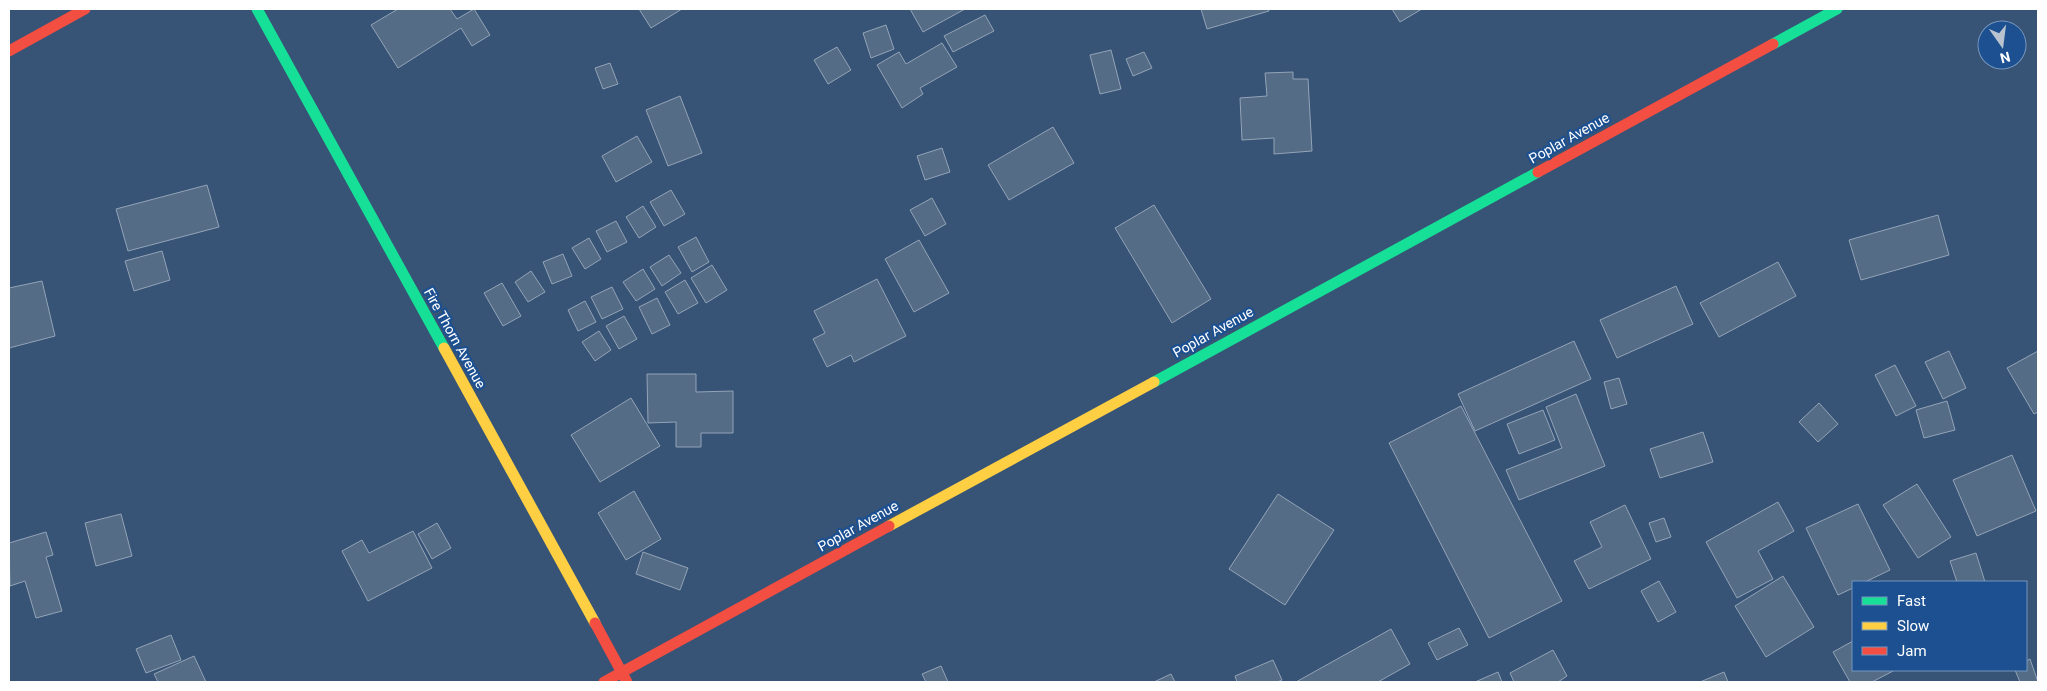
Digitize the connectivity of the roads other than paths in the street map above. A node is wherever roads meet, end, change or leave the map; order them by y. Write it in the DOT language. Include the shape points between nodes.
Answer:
graph roads {
  1 [pos="85,9"];
  2 [pos="257,9"];
  3 [pos="1837,9"];
  4 [pos="9,51"];
  5 [pos="624,677"];
  6 [pos="604,682"];
  1 -- 4 [label="street"];
  2 -- 5 [label="street, Fire Thorn Avenue"];
  3 -- 5 [label="street, Poplar Avenue"];
  5 -- 6 [label="street, Poplar Avenue"];
}
